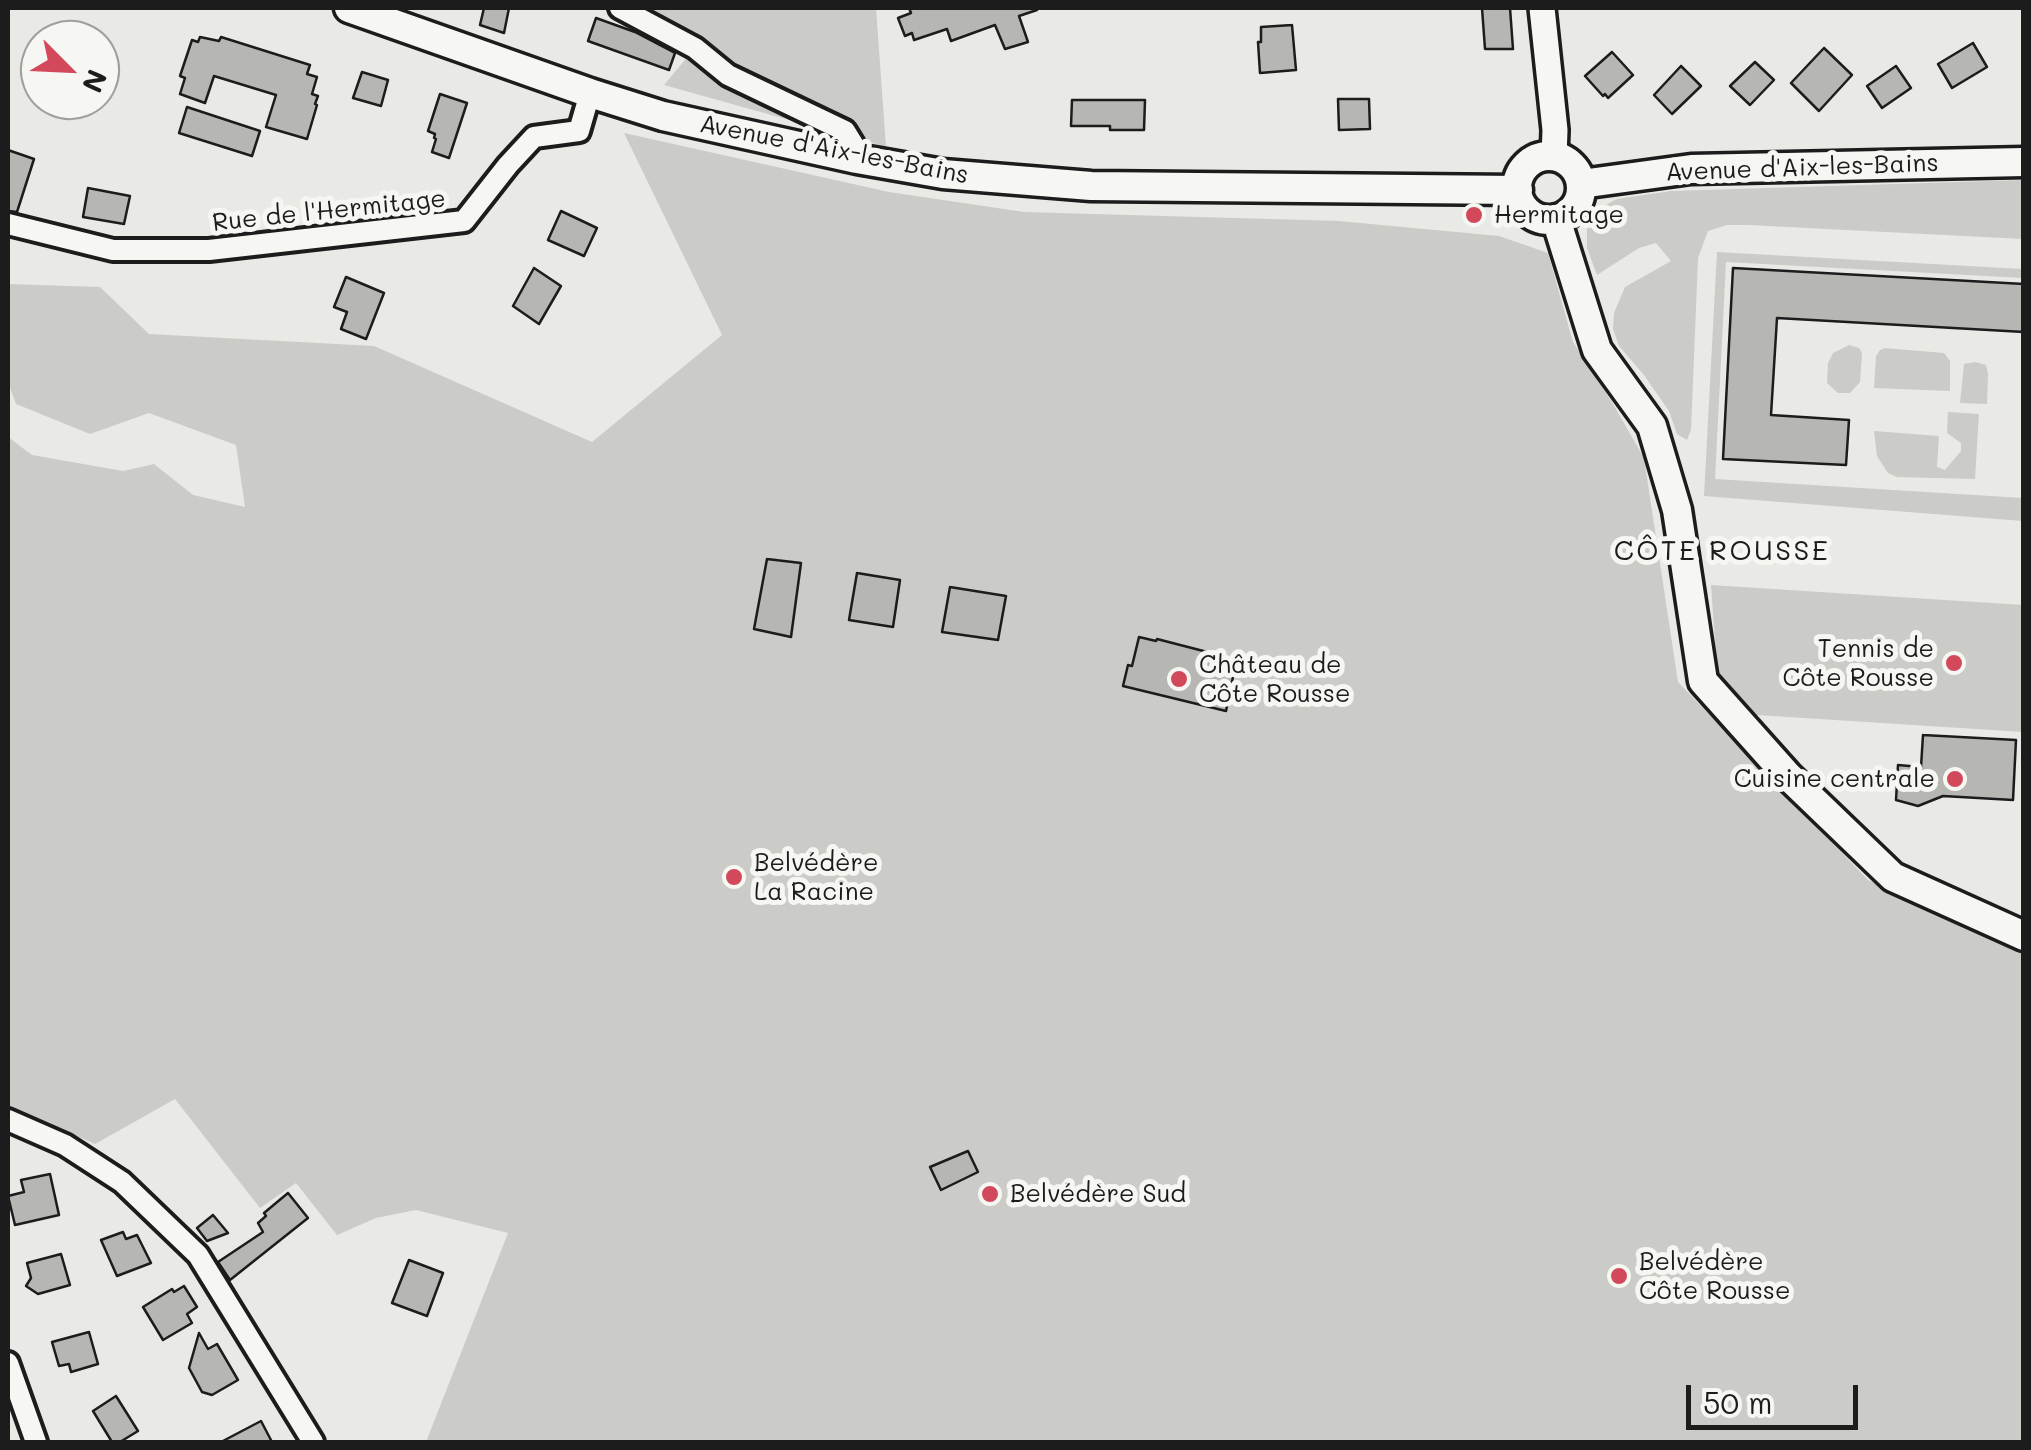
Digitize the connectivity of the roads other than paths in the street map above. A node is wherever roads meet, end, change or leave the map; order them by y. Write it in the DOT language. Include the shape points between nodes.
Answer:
graph roads {
  1 [pos="349,8"];
  2 [pos="620,8"];
  3 [pos="1542,8"];
  4 [pos="590,93"];
  5 [pos="1554,157"];
  6 [pos="857,159"];
  7 [pos="2024,162"];
  8 [pos="1580,184"];
  9 [pos="1518,190"];
  10 [pos="1556,219"];
  11 [pos="8,224"];
  12 [pos="2024,936"];
  13 [pos="8,1120"];
  14 [pos="8,1363"];
  15 [pos="36,1442"];
  16 [pos="312,1442"];
  1 -- 4 [label="main road, Avenue d'Aix-les-Bains"];
  2 -- 6 [label="street" via="695,48 728,76 844,131"];
  3 -- 5 [label="street"];
  4 -- 6 [label="main road, Avenue d'Aix-les-Bains"];
  4 -- 11 [label="street, Rue de l'Hermitage" via="579,131 534,138 464,221 209,250 113,250"];
  5 -- 8 [label="main road" via="1576,170"];
  5 -- 9 [label="main road" via="1529,164"];
  6 -- 9 [label="main road, Avenue d'Aix-les-Bains" via="1092,186"];
  7 -- 8 [label="main road, Avenue d'Aix-les-Bains" via="1691,169"];
  8 -- 10 [label="main road" via="1573,209"];
  9 -- 10 [label="main road" via="1527,211"];
  10 -- 12 [label="main road" via="1598,350 1652,426 1677,510 1703,681 1786,775 1893,877"];
  13 -- 16 [label="street" via="65,1145 122,1182 198,1255"];
  14 -- 15 [label="street"];
}
